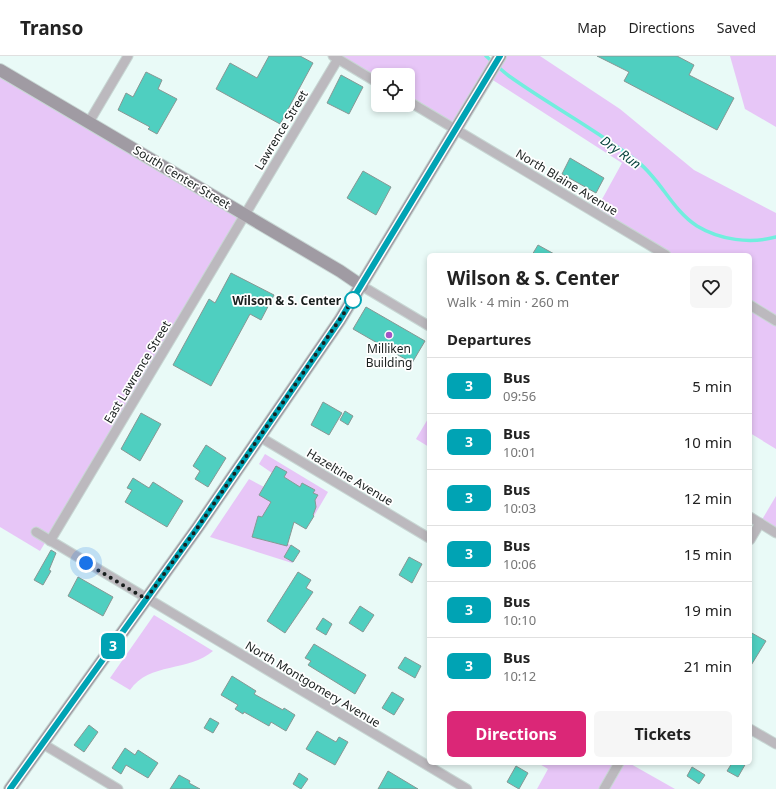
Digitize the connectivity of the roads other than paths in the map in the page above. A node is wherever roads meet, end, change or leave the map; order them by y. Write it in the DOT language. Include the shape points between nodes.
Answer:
graph roads {
  1 [pos="128,56"];
  2 [pos="500,56"];
  3 [pos="335,58"];
  4 [pos="0,70"];
  5 [pos="371,79"];
  6 [pos="415,105"];
  7 [pos="89,122"];
  8 [pos="456,130"];
  9 [pos="245,214"];
  10 [pos="663,253"];
  11 [pos="362,286"];
  12 [pos="752,306"];
  13 [pos="776,320"];
  14 [pos="427,325"];
  15 [pos="260,437"];
  16 [pos="752,518"];
  17 [pos="760,523"];
  18 [pos="36,532"];
  19 [pos="776,533"];
  20 [pos="427,537"];
  21 [pos="752,537"];
  22 [pos="50,541"];
  23 [pos="146,599"];
  24 [pos="752,730"];
  25 [pos="42,744"];
  26 [pos="776,744"];
  27 [pos="618,765"];
  28 [pos="10,789"];
  29 [pos="118,789"];
  30 [pos="466,789"];
  31 [pos="604,789"];
  1 -- 7 [label="street"];
  2 -- 8 [label="main road"];
  3 -- 5 [label="street"];
  3 -- 9 [label="street, Lawrence Street"];
  4 -- 7 [label="main road, South Center Street"];
  6 -- 8 [label="street, North Blaine Avenue"];
  7 -- 9 [label="main road, South Center Street"];
  8 -- 10 [label="street, North Blaine Avenue"];
  8 -- 11 [label="main road"];
  9 -- 11 [label="main road, South Center Street"];
  9 -- 22 [label="street, East Lawrence Street"];
  11 -- 14 [label="street"];
  11 -- 15 [label="main road"];
  12 -- 13 [label="street"];
  15 -- 20 [label="street, Hazeltine Avenue"];
  15 -- 23 [label="main road"];
  16 -- 17 [label="street"];
  17 -- 19 [label="street"];
  17 -- 21 [label="street"];
  18 -- 22 [label="street, North Montgomery Avenue"];
  22 -- 23 [label="street, North Montgomery Avenue"];
  23 -- 25 [label="main road"];
  23 -- 30 [label="street, North Montgomery Avenue"];
  24 -- 26 [label="street"];
  25 -- 28 [label="main road"];
  25 -- 29 [label="street"];
  27 -- 31 [label="street"];
}
